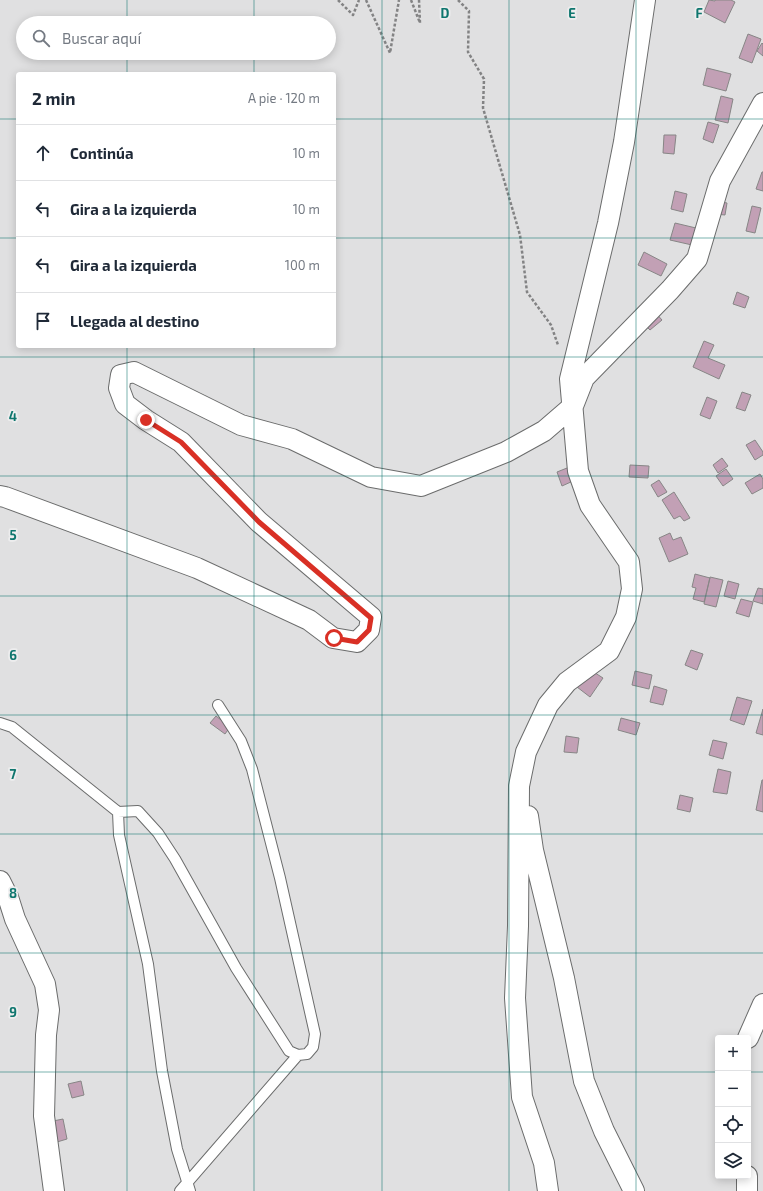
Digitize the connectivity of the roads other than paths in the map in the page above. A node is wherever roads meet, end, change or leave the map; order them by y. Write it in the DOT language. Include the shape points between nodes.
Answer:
graph roads {
  1 [pos="645,0"];
  2 [pos="763,102"];
  3 [pos="573,406"];
  4 [pos="0,496"];
  5 [pos="218,705"];
  6 [pos="0,723"];
  7 [pos="522,772"];
  8 [pos="118,812"];
  9 [pos="0,881"];
  10 [pos="763,1004"];
  11 [pos="749,1035"];
  12 [pos="298,1055"];
  13 [pos="747,1179"];
  14 [pos="188,1187"];
  15 [pos="54,1191"];
  16 [pos="180,1191"];
  17 [pos="548,1191"];
  18 [pos="634,1191"];
  19 [pos="747,1191"];
  1 -- 3 [label="street" via="624,142 608,224 570,379"];
  2 -- 3 [label="street" via="720,180 697,259 584,378"];
  3 -- 4 [label="street" via="544,431 506,452 421,486 371,477 292,439 241,425 134,372 121,375 119,388 125,404 181,442 259,522 371,618 369,630 357,642 334,638 309,620 197,568"];
  3 -- 7 [label="street" via="578,471 590,505 629,562 632,589 626,617 609,651 567,682 548,705 526,752"];
  5 -- 12 [label="lane" via="241,740 252,769 280,878 315,1034 313,1047 307,1054"];
  6 -- 8 [label="lane" via="12,727"];
  7 -- 17 [label="street" via="519,786 515,998 522,1097 544,1163"];
  7 -- 18 [label="street" via="534,850 564,978 584,1081 604,1131"];
  8 -- 12 [label="lane" via="138,811 158,832 240,975 289,1051"];
  8 -- 14 [label="lane" via="119,835 148,964 162,1071 177,1149"];
  9 -- 15 [label="street" via="45,984 49,1010 44,1116"];
  10 -- 11 [label="street"];
  12 -- 14 [label="lane"];
  13 -- 19 [label="street"];
  14 -- 16 [label="lane"];
}
